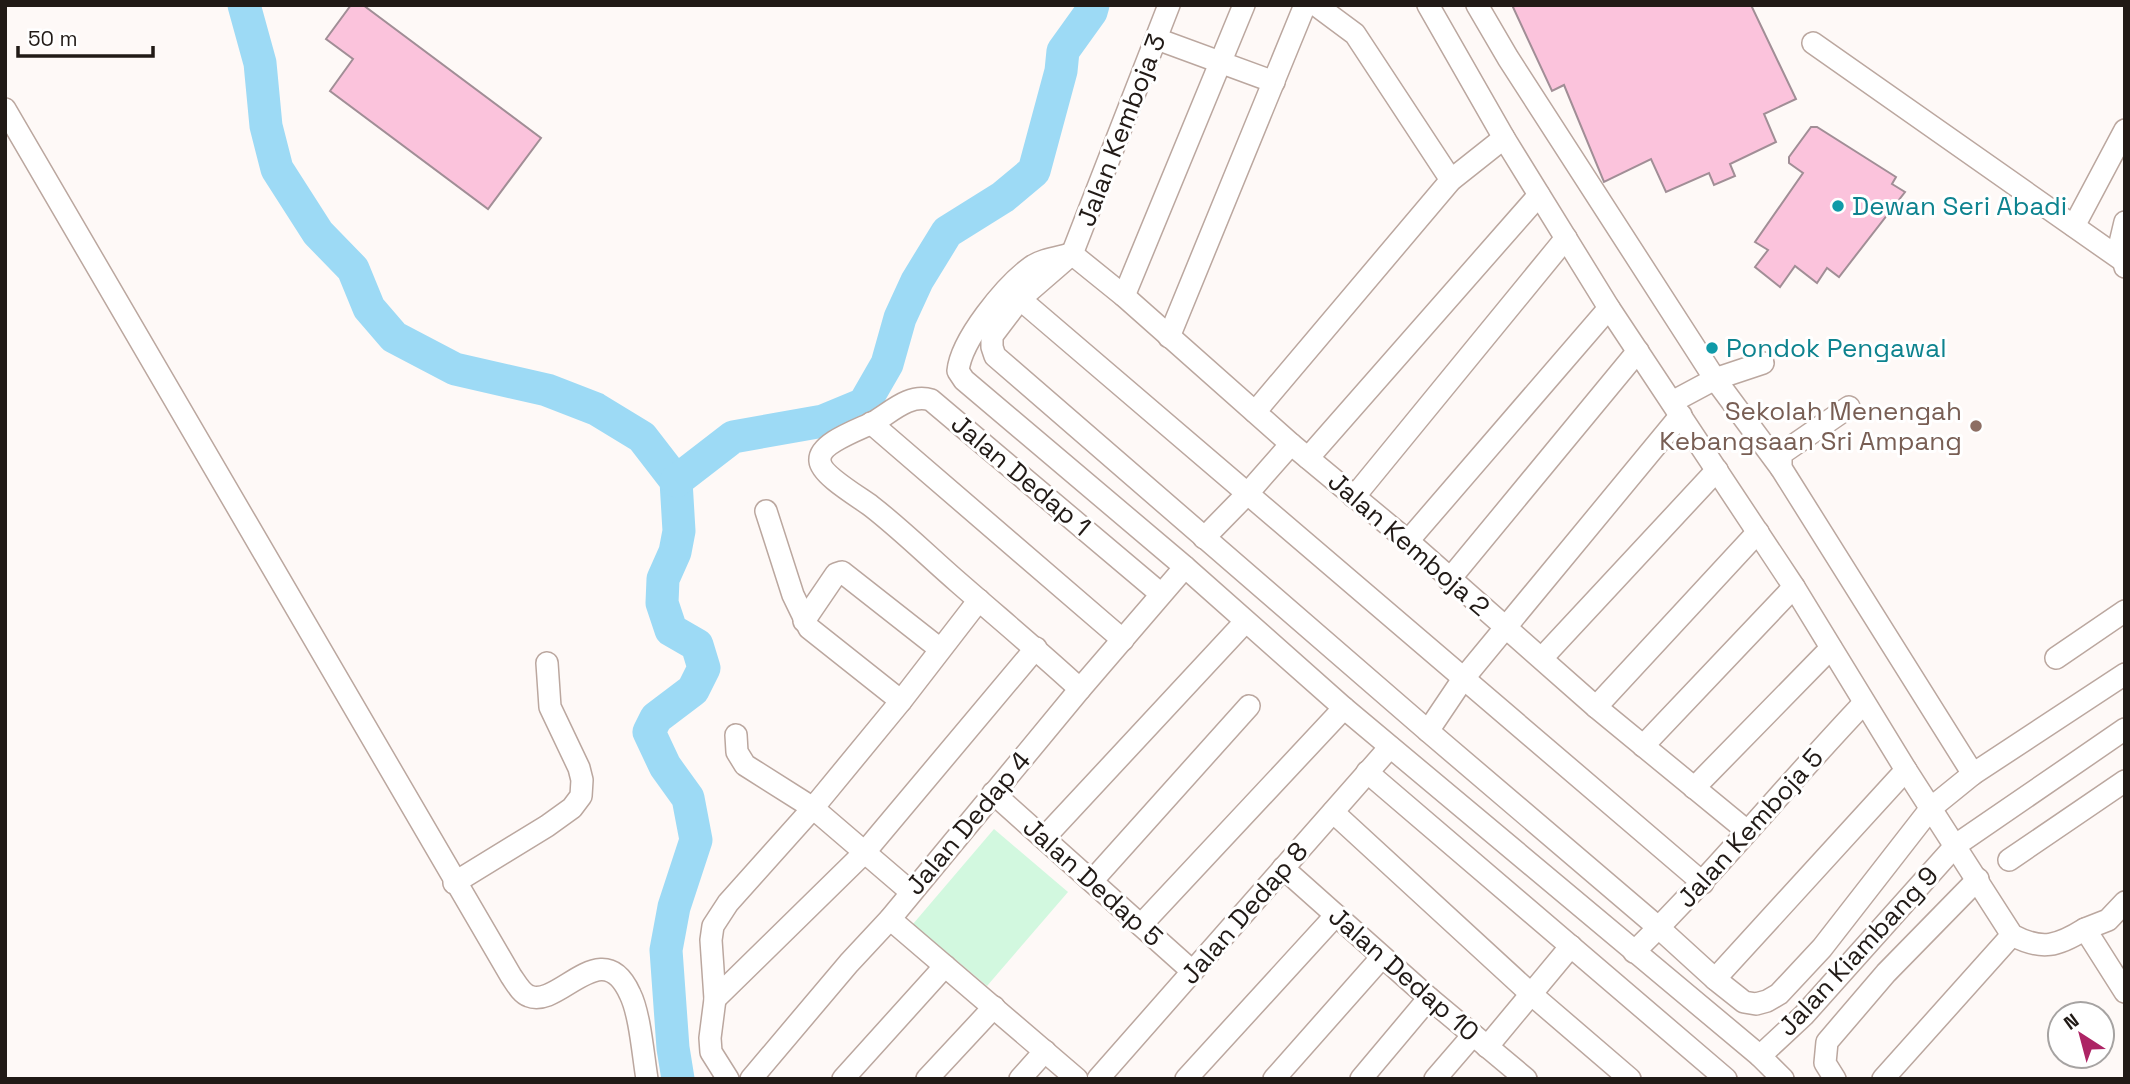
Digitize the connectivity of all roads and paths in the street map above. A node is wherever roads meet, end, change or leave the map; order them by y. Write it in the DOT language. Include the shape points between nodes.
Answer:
graph roads {
  1 [pos="1170,5"];
  2 [pos="1244,5"];
  3 [pos="1305,5"];
  4 [pos="1316,5"];
  5 [pos="1428,5"];
  6 [pos="1477,5"];
  7 [pos="1157,39"];
  8 [pos="1813,43"];
  9 [pos="1221,62"];
  10 [pos="1274,82"];
  11 [pos="5,109"];
  12 [pos="2125,130"];
  13 [pos="1504,138"];
  14 [pos="1451,180"];
  15 [pos="1539,195"];
  16 [pos="2125,222"];
  17 [pos="2074,226"];
  18 [pos="1566,238"];
  19 [pos="1072,254"];
  20 [pos="2123,263"];
  21 [pos="1124,296"];
  22 [pos="1020,299"];
  23 [pos="1609,307"];
  24 [pos="1169,337"];
  25 [pos="1638,351"];
  26 [pos="1763,363"];
  27 [pos="1715,379"];
  28 [pos="1849,407"];
  29 [pos="1677,408"];
  30 [pos="1255,412"];
  31 [pos="871,424"];
  32 [pos="1291,444"];
  33 [pos="1308,458"];
  34 [pos="1781,468"];
  35 [pos="1717,470"];
  36 [pos="1248,493"];
  37 [pos="1354,497"];
  38 [pos="766,511"];
  39 [pos="1758,532"];
  40 [pos="1204,538"];
  41 [pos="1408,541"];
  42 [pos="1185,567"];
  43 [pos="1449,579"];
  44 [pos="1794,587"];
  45 [pos="1161,594"];
  46 [pos="979,600"];
  47 [pos="2125,611"];
  48 [pos="804,621"];
  49 [pos="1245,622"];
  50 [pos="1505,627"];
  51 [pos="1123,640"];
  52 [pos="1036,648"];
  53 [pos="1831,648"];
  54 [pos="940,649"];
  55 [pos="2056,658"];
  56 [pos="1542,659"];
  57 [pos="547,663"];
  58 [pos="2125,674"];
  59 [pos="1463,678"];
  60 [pos="1080,689"];
  61 [pos="901,701"];
  62 [pos="1864,703"];
  63 [pos="1249,706"];
  64 [pos="1596,707"];
  65 [pos="1344,708"];
  66 [pos="2125,729"];
  67 [pos="1428,731"];
  68 [pos="736,735"];
  69 [pos="1643,746"];
  70 [pos="1390,747"];
  71 [pos="1906,771"];
  72 [pos="1367,772"];
  73 [pos="1973,774"];
  74 [pos="2125,781"];
  75 [pos="1694,788"];
  76 [pos="993,793"];
  77 [pos="813,808"];
  78 [pos="1931,808"];
  79 [pos="1333,812"];
  80 [pos="1747,831"];
  81 [pos="1044,838"];
  82 [pos="1956,845"];
  83 [pos="864,853"];
  84 [pos="2010,860"];
  85 [pos="1283,868"];
  86 [pos="1978,879"];
  87 [pos="1092,881"];
  88 [pos="454,883"];
  89 [pos="1703,883"];
  90 [pos="911,892"];
  91 [pos="2125,902"];
  92 [pos="1336,915"];
  93 [pos="890,919"];
  94 [pos="1141,925"];
  95 [pos="1659,928"];
  96 [pos="2085,929"];
  97 [pos="2012,935"];
  98 [pos="1571,946"];
  99 [pos="1863,950"];
  100 [pos="1634,952"];
  101 [pos="1382,957"];
  102 [pos="945,966"];
  103 [pos="1192,971"];
  104 [pos="1886,973"];
  105 [pos="1715,979"];
  106 [pos="2125,992"];
  107 [pos="1531,994"];
  108 [pos="1429,998"];
  109 [pos="715,999"];
  110 [pos="994,1007"];
  111 [pos="1804,1015"];
  112 [pos="1480,1041"];
  113 [pos="1827,1042"];
  114 [pos="1045,1051"];
  115 [pos="1760,1056"];
  116 [pos="647,1079"];
  117 [pos="728,1079"];
  118 [pos="751,1079"];
  119 [pos="843,1079"];
  120 [pos="927,1079"];
  121 [pos="1020,1079"];
  122 [pos="1077,1079"];
  123 [pos="1098,1079"];
  124 [pos="1186,1079"];
  125 [pos="1275,1079"];
  126 [pos="1361,1079"];
  127 [pos="1435,1079"];
  128 [pos="1526,1079"];
  129 [pos="1630,1079"];
  130 [pos="1726,1079"];
  131 [pos="1783,1079"];
  132 [pos="1835,1079"];
  133 [pos="1883,1079"];
  1 -- 7 [label="street, Jalan Kemboja 3"];
  2 -- 9 [label="street"];
  3 -- 10 [label="street"];
  4 -- 14 [label="street" via="1355,34"];
  5 -- 13 [label="street"];
  6 -- 27 [label="street"];
  7 -- 9 [label="street"];
  7 -- 19 [label="street, Jalan Kemboja 3"];
  8 -- 17 [label="street"];
  9 -- 10 [label="street"];
  9 -- 21 [label="street"];
  10 -- 24 [label="street"];
  11 -- 88 [label="street"];
  12 -- 17 [label="street"];
  13 -- 14 [label="street"];
  13 -- 15 [label="street"];
  14 -- 30 [label="street"];
  15 -- 18 [label="street"];
  15 -- 33 [label="street"];
  16 -- 20 [label="street" via="2120,243"];
  17 -- 20 [label="street"];
  18 -- 23 [label="street"];
  18 -- 37 [label="street"];
  19 -- 21 [label="street, Jalan Kemboja 2"];
  19 -- 22 [label="street"];
  19 -- 42 [label="street" via="1032,265 1007,290 974,332 959,359 958,371"];
  21 -- 24 [label="street, Jalan Kemboja 2"];
  22 -- 36 [label="street"];
  22 -- 40 [label="street" via="992,336 995,356"];
  23 -- 25 [label="street"];
  23 -- 41 [label="street"];
  24 -- 30 [label="street, Jalan Kemboja 2"];
  25 -- 29 [label="street"];
  25 -- 43 [label="street"];
  26 -- 27 [label="street"];
  27 -- 29 [label="street"];
  27 -- 34 [label="street"];
  28 -- 34 [label="street" via="1782,454"];
  29 -- 35 [label="street"];
  29 -- 50 [label="street"];
  30 -- 32 [label="street, Jalan Kemboja 2"];
  31 -- 45 [label="street, Jalan Dedap 1" via="913,398 931,400"];
  31 -- 46 [label="street, Jalan Dedap 1" via="827,447 819,458 823,468"];
  31 -- 51 [label="street"];
  32 -- 33 [label="street, Jalan Kemboja 2"];
  32 -- 36 [label="street"];
  33 -- 37 [label="street, Jalan Kemboja 2"];
  34 -- 73 [label="street"];
  35 -- 39 [label="street"];
  35 -- 56 [label="street"];
  36 -- 40 [label="street"];
  36 -- 59 [label="street"];
  37 -- 41 [label="street, Jalan Kemboja 2"];
  38 -- 48 [label="street"];
  39 -- 44 [label="street"];
  39 -- 64 [label="street"];
  40 -- 67 [label="street"];
  41 -- 43 [label="street, Jalan Kemboja 2"];
  42 -- 45 [label="street, Jalan Dedap 4"];
  42 -- 49 [label="street"];
  43 -- 50 [label="street, Jalan Kemboja 2"];
  44 -- 53 [label="street"];
  44 -- 69 [label="street"];
  45 -- 51 [label="street, Jalan Dedap 4"];
  46 -- 52 [label="street"];
  46 -- 54 [label="street"];
  47 -- 55 [label="street"];
  48 -- 54 [label="street" via="836,574 842,572"];
  48 -- 61 [label="street" via="814,634"];
  49 -- 65 [label="street"];
  49 -- 81 [label="street"];
  50 -- 56 [label="street, Jalan Kemboja 2"];
  50 -- 59 [label="street"];
  51 -- 60 [label="street, Jalan Dedap 4"];
  52 -- 60 [label="street"];
  52 -- 83 [label="street"];
  53 -- 62 [label="street"];
  53 -- 75 [label="street"];
  54 -- 61 [label="street"];
  56 -- 64 [label="street, Jalan Kemboja 2"];
  57 -- 88 [label="street" via="550,707 579,768 581,796 572,808"];
  58 -- 73 [label="street"];
  59 -- 67 [label="street"];
  59 -- 89 [label="street"];
  60 -- 76 [label="street, Jalan Dedap 4"];
  61 -- 77 [label="street"];
  62 -- 71 [label="street"];
  62 -- 80 [label="street, Jalan Kemboja 5"];
  63 -- 87 [label="street"];
  64 -- 69 [label="street, Jalan Kemboja 2"];
  65 -- 70 [label="street"];
  65 -- 94 [label="street"];
  66 -- 82 [label="street, Jalan Kiambang 9"];
  67 -- 95 [label="street"];
  68 -- 77 [label="street" via="737,752 745,765"];
  69 -- 75 [label="street, Jalan Kemboja 2"];
  70 -- 72 [label="street, Jalan Dedap 8"];
  70 -- 100 [label="street"];
  71 -- 78 [label="street"];
  71 -- 105 [label="street"];
  72 -- 79 [label="street, Jalan Dedap 8"];
  72 -- 98 [label="street"];
  73 -- 78 [label="street"];
  74 -- 84 [label="street"];
  75 -- 80 [label="street, Jalan Kemboja 2"];
  76 -- 81 [label="street, Jalan Dedap 5"];
  76 -- 90 [label="street, Jalan Dedap 4"];
  77 -- 83 [label="street"];
  77 -- 109 [label="street" via="713,926"];
  78 -- 82 [label="street"];
  78 -- 105 [label="street" via="1822,948 1779,994 1767,1002 1745,1002"];
  79 -- 85 [label="street, Jalan Dedap 8"];
  79 -- 107 [label="street"];
  80 -- 89 [label="street, Jalan Kemboja 5"];
  81 -- 87 [label="street, Jalan Dedap 5"];
  82 -- 86 [label="street"];
  82 -- 99 [label="street, Jalan Kiambang 9"];
  83 -- 90 [label="street"];
  83 -- 109 [label="street"];
  85 -- 92 [label="street, Jalan Dedap 10"];
  85 -- 103 [label="street, Jalan Dedap 8"];
  86 -- 97 [label="street"];
  86 -- 104 [label="street"];
  87 -- 94 [label="street, Jalan Dedap 5"];
  88 -- 116 [label="street" via="528,996 539,998 592,971 613,974 621,981 632,997"];
  89 -- 95 [label="street, Jalan Kemboja 5"];
  90 -- 93 [label="street, Jalan Dedap 4"];
  91 -- 96 [label="street" via="2108,920"];
  92 -- 101 [label="street, Jalan Dedap 10"];
  92 -- 124 [label="street"];
  93 -- 102 [label="street"];
  93 -- 118 [label="street, Jalan Dedap 4"];
  94 -- 103 [label="street, Jalan Dedap 5"];
  95 -- 100 [label="street, Jalan Kemboja 5"];
  95 -- 105 [label="street"];
  96 -- 97 [label="street" via="2063,943 2045,945 2028,944"];
  96 -- 106 [label="street"];
  97 -- 133 [label="street"];
  98 -- 107 [label="street"];
  98 -- 130 [label="street"];
  99 -- 104 [label="street"];
  99 -- 111 [label="street, Jalan Kiambang 9"];
  100 -- 115 [label="street"];
  101 -- 108 [label="street, Jalan Dedap 10"];
  101 -- 125 [label="street"];
  102 -- 110 [label="street"];
  102 -- 119 [label="street"];
  103 -- 123 [label="street, Jalan Dedap 8"];
  104 -- 113 [label="street"];
  107 -- 112 [label="street"];
  107 -- 129 [label="street"];
  108 -- 112 [label="street, Jalan Dedap 10"];
  108 -- 126 [label="street"];
  109 -- 117 [label="street" via="711,1052"];
  110 -- 114 [label="street"];
  110 -- 120 [label="street"];
  111 -- 113 [label="street"];
  111 -- 115 [label="street, Jalan Kiambang 9"];
  112 -- 127 [label="street"];
  112 -- 128 [label="street, Jalan Dedap 10"];
  113 -- 132 [label="street" via="1825,1063"];
  114 -- 121 [label="street"];
  114 -- 122 [label="street"];
  115 -- 131 [label="street"];
}
